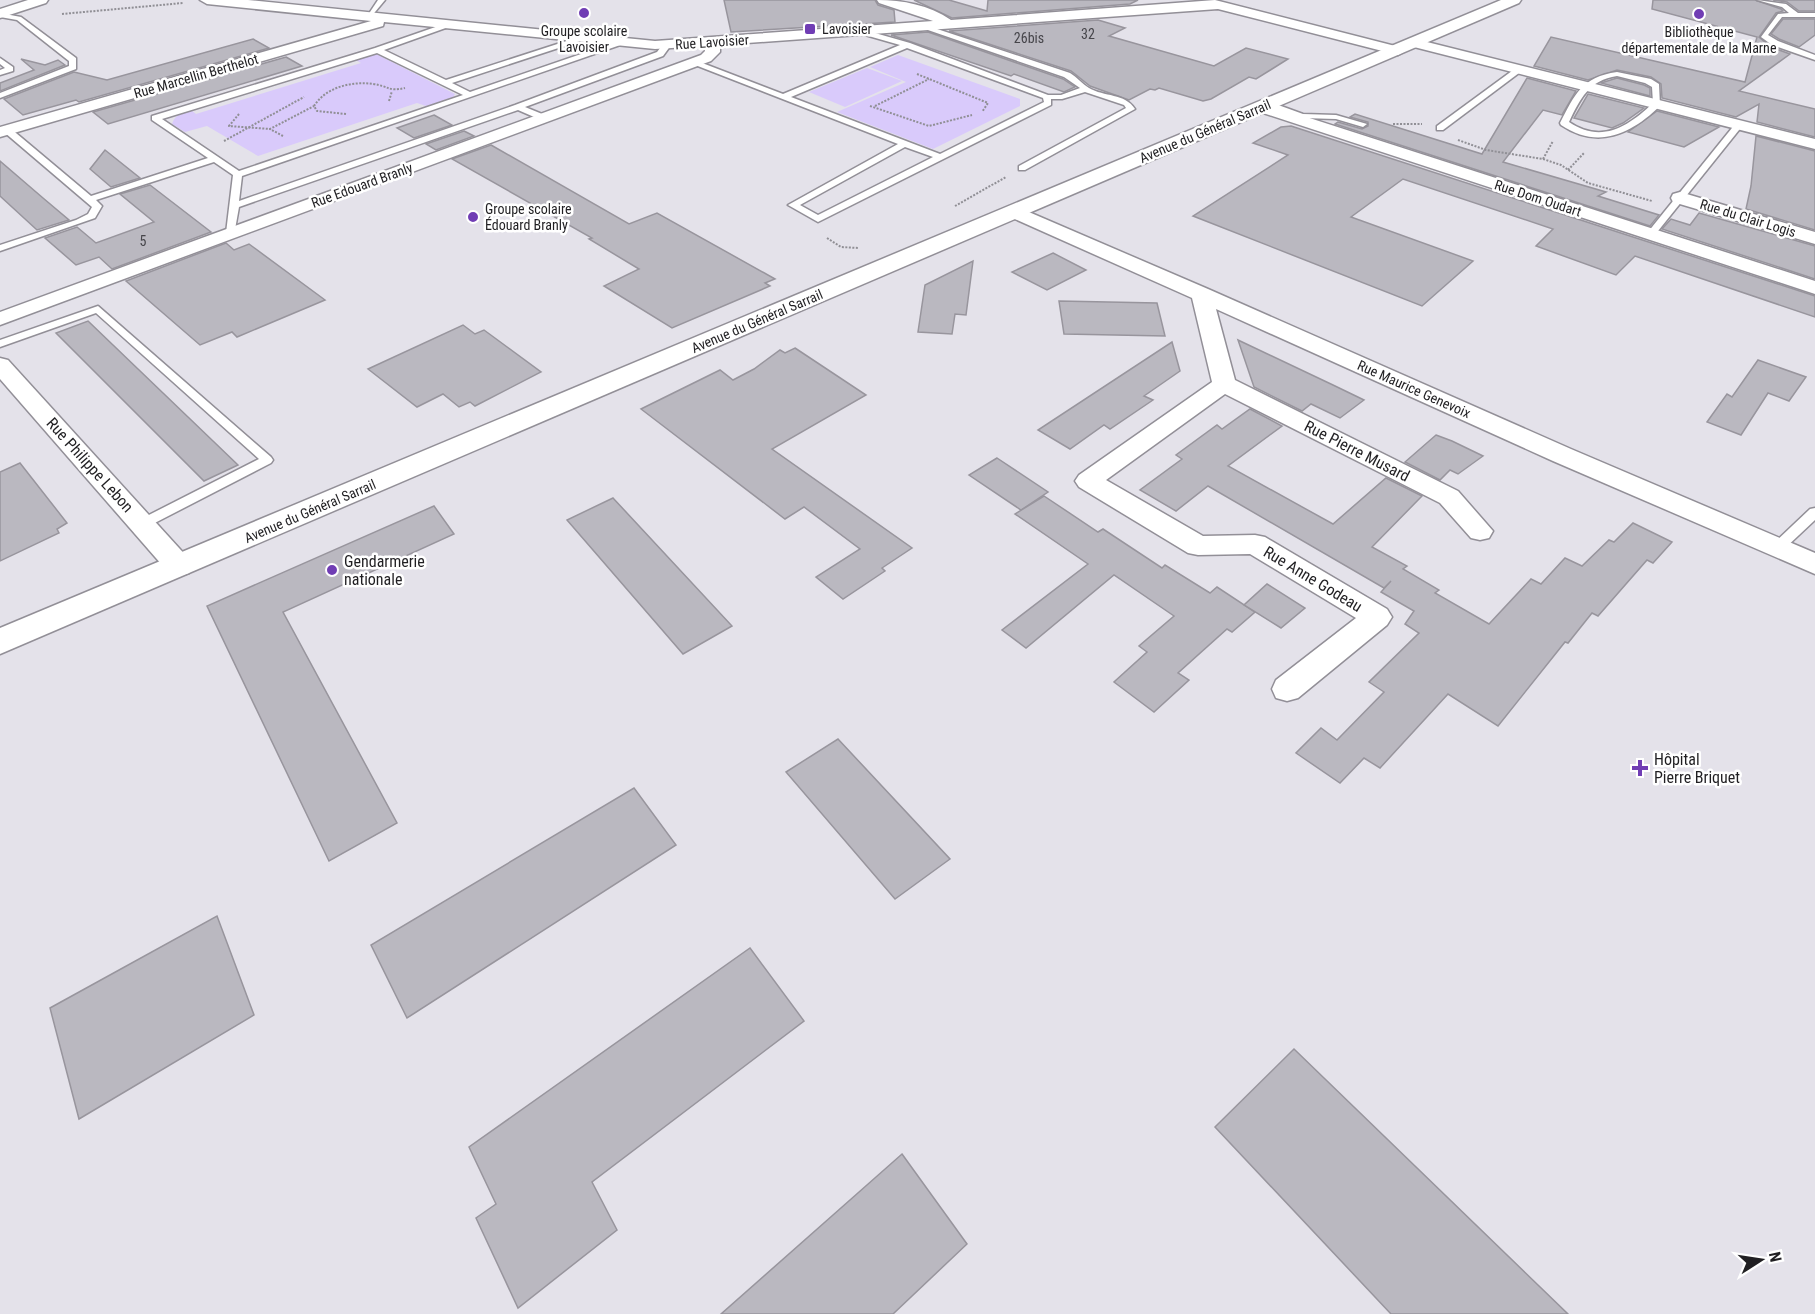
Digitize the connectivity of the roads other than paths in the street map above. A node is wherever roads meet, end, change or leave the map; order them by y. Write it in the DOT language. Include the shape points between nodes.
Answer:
graph roads {
  1 [pos="41,0"];
  2 [pos="208,0"];
  3 [pos="382,0"];
  4 [pos="884,0"];
  5 [pos="1199,0"];
  6 [pos="1515,0"];
  7 [pos="1760,0"];
  8 [pos="1218,5"];
  9 [pos="0,15"];
  10 [pos="1796,15"];
  11 [pos="1815,15"];
  12 [pos="368,16"];
  13 [pos="392,19"];
  14 [pos="450,25"];
  15 [pos="948,25"];
  16 [pos="928,27"];
  17 [pos="861,31"];
  18 [pos="585,38"];
  19 [pos="625,42"];
  20 [pos="712,42"];
  21 [pos="667,45"];
  22 [pos="907,45"];
  23 [pos="1406,47"];
  24 [pos="378,50"];
  25 [pos="1815,58"];
  26 [pos="0,60"];
  27 [pos="694,63"];
  28 [pos="1520,70"];
  29 [pos="0,73"];
  30 [pos="441,81"];
  31 [pos="1584,86"];
  32 [pos="1085,89"];
  33 [pos="470,95"];
  34 [pos="0,96"];
  35 [pos="784,97"];
  36 [pos="1047,97"];
  37 [pos="1657,104"];
  38 [pos="1265,105"];
  39 [pos="518,106"];
  40 [pos="544,118"];
  41 [pos="1363,124"];
  42 [pos="1739,125"];
  43 [pos="1440,128"];
  44 [pos="3,131"];
  45 [pos="904,144"];
  46 [pos="1815,144"];
  47 [pos="940,157"];
  48 [pos="216,158"];
  49 [pos="1022,168"];
  50 [pos="238,174"];
  51 [pos="91,199"];
  52 [pos="1677,202"];
  53 [pos="234,206"];
  54 [pos="1015,212"];
  55 [pos="231,233"];
  56 [pos="1651,234"];
  57 [pos="1815,238"];
  58 [pos="0,248"];
  59 [pos="1815,288"];
  60 [pos="1201,293"];
  61 [pos="0,318"];
  62 [pos="0,344"];
  63 [pos="0,364"];
  64 [pos="1224,384"];
  65 [pos="1815,512"];
  66 [pos="142,524"];
  67 [pos="1480,531"];
  68 [pos="1777,548"];
  69 [pos="1815,564"];
  70 [pos="179,566"];
  71 [pos="0,642"];
  72 [pos="1287,689"];
  1 -- 9 [label="street"];
  2 -- 12 [label="street, Rue Lavoisier"];
  3 -- 12 [label="lane"];
  4 -- 15 [label="street" via="934,15"];
  5 -- 8 [label="street"];
  6 -- 23 [label="main road, Avenue du Général Sarrail"];
  7 -- 10 [label="lane" via="1784,5"];
  8 -- 15 [label="street, Rue Lavoisier"];
  8 -- 23 [label="street"];
  9 -- 34 [label="lane" via="19,18 73,60 73,67"];
  10 -- 11 [label="lane"];
  10 -- 25 [label="lane" via="1780,15 1764,35"];
  12 -- 13 [label="street, Rue Lavoisier"];
  13 -- 14 [label="street, Rue Lavoisier"];
  13 -- 44 [label="street, Rue Marcellin Berthelot"];
  14 -- 18 [label="street, Rue Lavoisier"];
  14 -- 24 [label="lane"];
  15 -- 16 [label="street, Rue Lavoisier"];
  16 -- 17 [label="street, Rue Lavoisier"];
  16 -- 32 [label="lane" via="1067,75"];
  17 -- 20 [label="street, Rue Lavoisier"];
  17 -- 22 [label="lane"];
  18 -- 19 [label="street, Rue Lavoisier"];
  18 -- 30 [label="lane"];
  19 -- 21 [label="street, Rue Lavoisier"];
  19 -- 33 [label="lane"];
  20 -- 21 [label="street, Rue Lavoisier"];
  20 -- 27 [label="street, Rue Edouard Branly" via="711,55"];
  21 -- 39 [label="lane" via="660,54"];
  22 -- 35 [label="lane"];
  22 -- 36 [label="lane"];
  23 -- 28 [label="street"];
  23 -- 38 [label="main road, Avenue du Général Sarrail"];
  24 -- 30 [label="lane"];
  24 -- 48 [label="lane" via="155,118"];
  26 -- 29 [label="lane" via="10,69"];
  27 -- 35 [label="lane"];
  27 -- 40 [label="street, Rue Edouard Branly"];
  28 -- 31 [label="street"];
  28 -- 43 [label="lane"];
  30 -- 33 [label="lane"];
  31 -- 37 [label="street"];
  31 -- 37 [label="lane" via="1564,123 1584,134 1616,135 1645,117"];
  32 -- 36 [label="lane" via="1062,97"];
  32 -- 49 [label="lane" via="1127,103 1131,109"];
  33 -- 50 [label="lane"];
  35 -- 45 [label="lane"];
  36 -- 47 [label="lane" via="1048,103"];
  37 -- 42 [label="street"];
  38 -- 41 [label="lane" via="1302,116 1336,117"];
  38 -- 54 [label="main road, Avenue du Général Sarrail"];
  38 -- 56 [label="street, Rue Dom Oudart"];
  39 -- 40 [label="lane"];
  39 -- 53 [label="lane"];
  40 -- 55 [label="street, Rue Edouard Branly"];
  42 -- 46 [label="street"];
  42 -- 52 [label="lane, Rue du Clair Logis"];
  44 -- 51 [label="lane"];
  45 -- 47 [label="lane"];
  45 -- 47 [label="lane" via="794,205 818,219"];
  48 -- 50 [label="lane"];
  48 -- 51 [label="lane"];
  50 -- 53 [label="lane"];
  51 -- 58 [label="lane" via="98,206 92,216"];
  52 -- 56 [label="lane, Rue du Clair Logis"];
  52 -- 57 [label="street, Rue du Clair Logis"];
  53 -- 55 [label="lane"];
  54 -- 60 [label="street, Rue Maurice Genevoix"];
  54 -- 70 [label="main road, Avenue du Général Sarrail"];
  55 -- 61 [label="street, Rue Edouard Branly"];
  56 -- 59 [label="street, Rue Dom Oudart"];
  60 -- 64 [label="street"];
  60 -- 68 [label="street, Rue Maurice Genevoix"];
  62 -- 66 [label="lane" via="98,309 267,460"];
  63 -- 66 [label="street, Rue Philippe Lebon"];
  64 -- 67 [label="street, Rue Pierre Musard" via="1449,497"];
  64 -- 72 [label="street, Rue Anne Godeau" via="1088,481 1198,546 1255,544 1377,617"];
  65 -- 68 [label="lane"];
  66 -- 70 [label="street, Rue Philippe Lebon"];
  68 -- 69 [label="street, Rue Maurice Genevoix"];
  70 -- 71 [label="main road, Avenue du Général Sarrail"];
}
